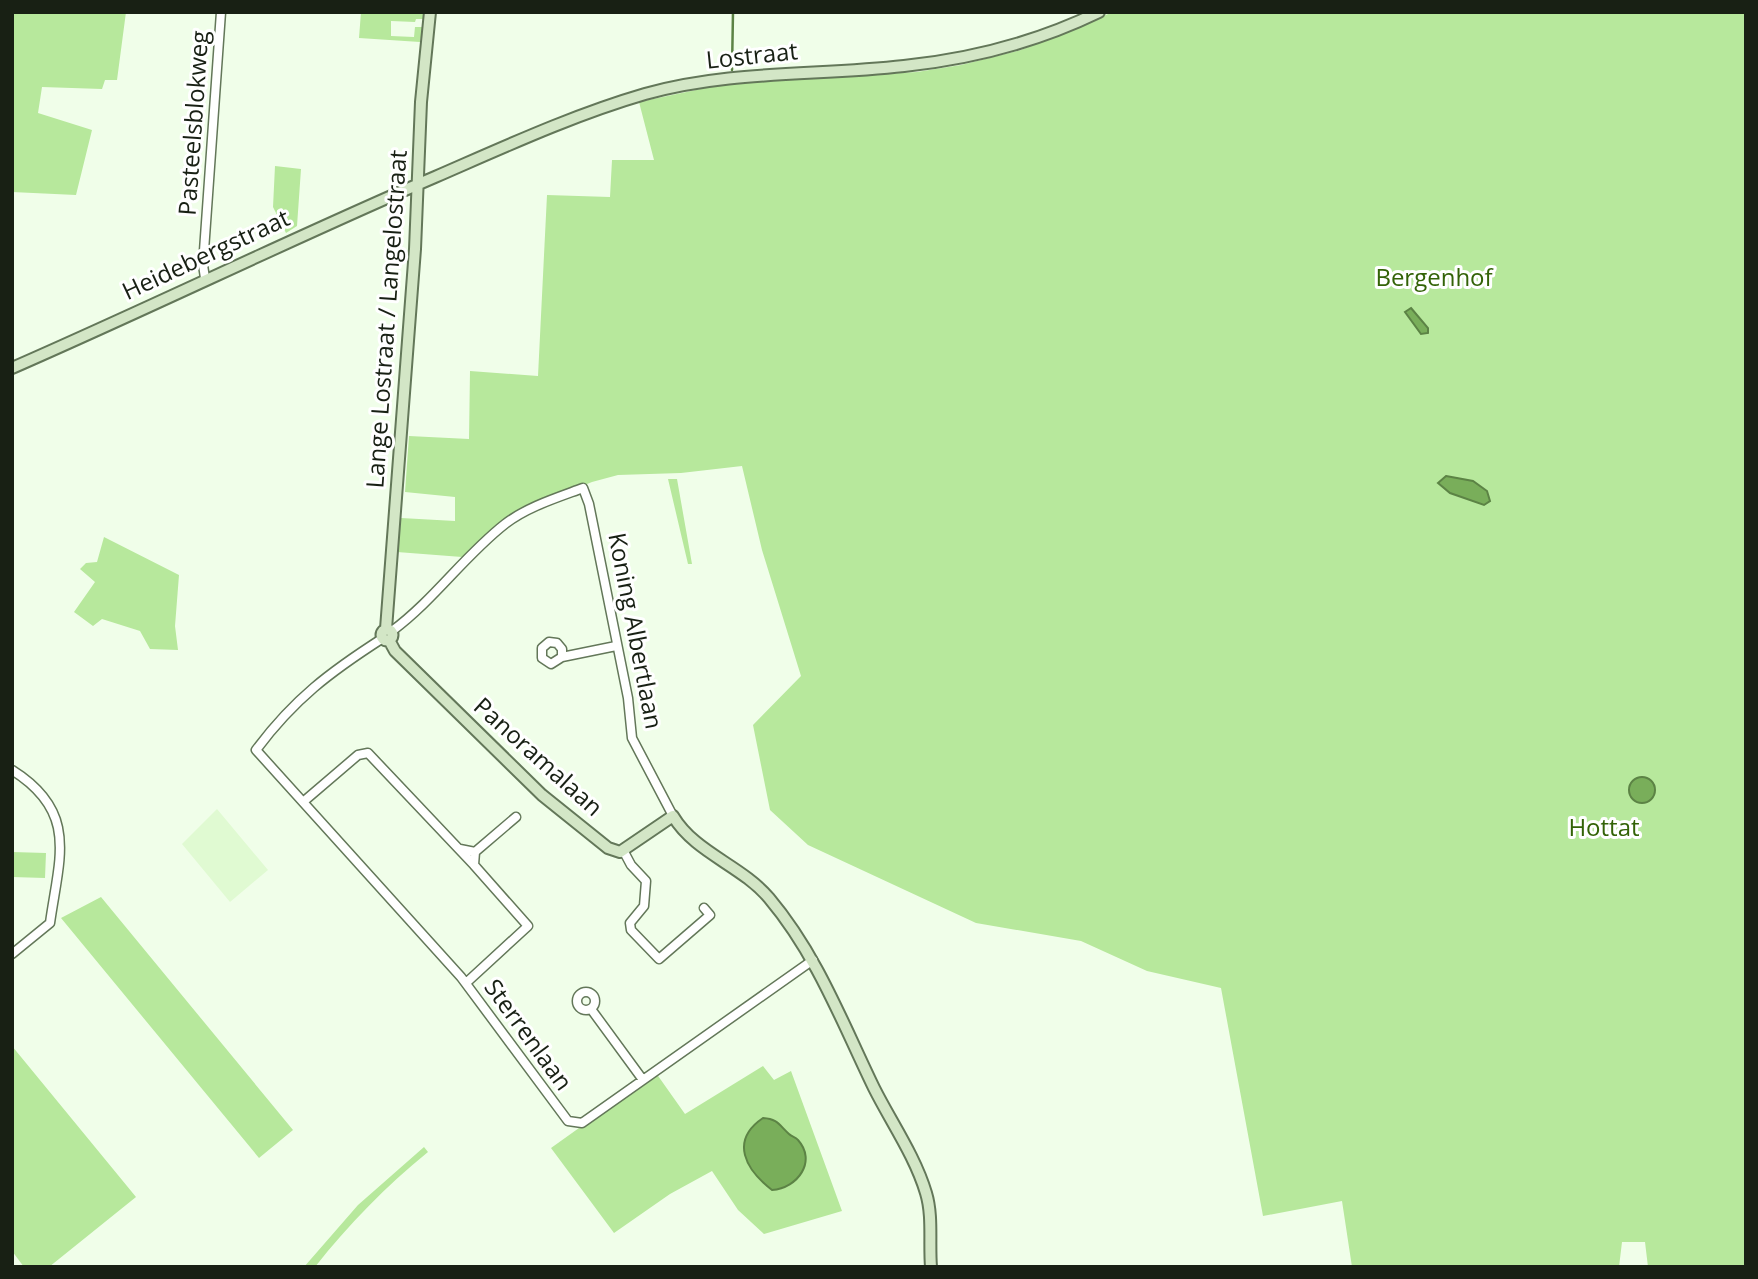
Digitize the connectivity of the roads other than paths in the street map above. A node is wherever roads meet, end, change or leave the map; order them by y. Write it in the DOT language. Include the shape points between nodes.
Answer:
graph roads {
  1 [pos="221,12"];
  2 [pos="430,12"];
  3 [pos="1098,12"];
  4 [pos="419,184"];
  5 [pos="205,278"];
  6 [pos="12,368"];
  7 [pos="387,635"];
  8 [pos="617,646"];
  9 [pos="562,657"];
  10 [pos="12,770"];
  11 [pos="303,802"];
  12 [pos="673,816"];
  13 [pos="516,817"];
  14 [pos="460,849"];
  15 [pos="623,850"];
  16 [pos="475,852"];
  17 [pos="474,865"];
  18 [pos="705,908"];
  19 [pos="12,954"];
  20 [pos="813,960"];
  21 [pos="466,983"];
  22 [pos="591,1009"];
  23 [pos="643,1080"];
  24 [pos="931,1267"];
  1 -- 5 [label="street, Pasteelsblokweg"];
  2 -- 4 [label="street, Lange Lostraat / Langelostraat"];
  3 -- 4 [label="street, Lostraat" via="1041,36 969,57 901,67 736,77 649,93 560,123"];
  4 -- 5 [label="street, Heidebergstraat"];
  4 -- 7 [label="street, Lange Lostraat / Langelostraat"];
  5 -- 6 [label="street, Heidebergstraat"];
  7 -- 8 [label="street, Koning Albertlaan" via="421,608 505,524 522,512 583,488"];
  7 -- 11 [label="street, Sterrenlaan" via="321,679 296,701 256,750"];
  7 -- 15 [label="street, Panoramalaan" via="395,651 542,794 608,848"];
  8 -- 9 [label="street"];
  8 -- 12 [label="street, Koning Albertlaan" via="632,738"];
  10 -- 19 [label="street" via="33,785 60,824 62,839 50,923"];
  11 -- 14 [label="street" via="358,755 368,753"];
  11 -- 21 [label="street, Sterrenlaan"];
  12 -- 15 [label="street"];
  12 -- 20 [label="street, Koning Albertlaan" via="688,837 761,889"];
  13 -- 16 [label="street"];
  14 -- 16 [label="street"];
  14 -- 17 [label="street"];
  15 -- 18 [label="street" via="646,881 644,906 630,923 631,930 659,959 710,915"];
  16 -- 17 [label="street"];
  17 -- 21 [label="street" via="528,926"];
  20 -- 23 [label="street, Sterrenlaan"];
  20 -- 24 [label="street, Koning Albertlaan" via="925,1191"];
  21 -- 23 [label="street, Sterrenlaan" via="568,1121 582,1124"];
  22 -- 23 [label="street"];
}
